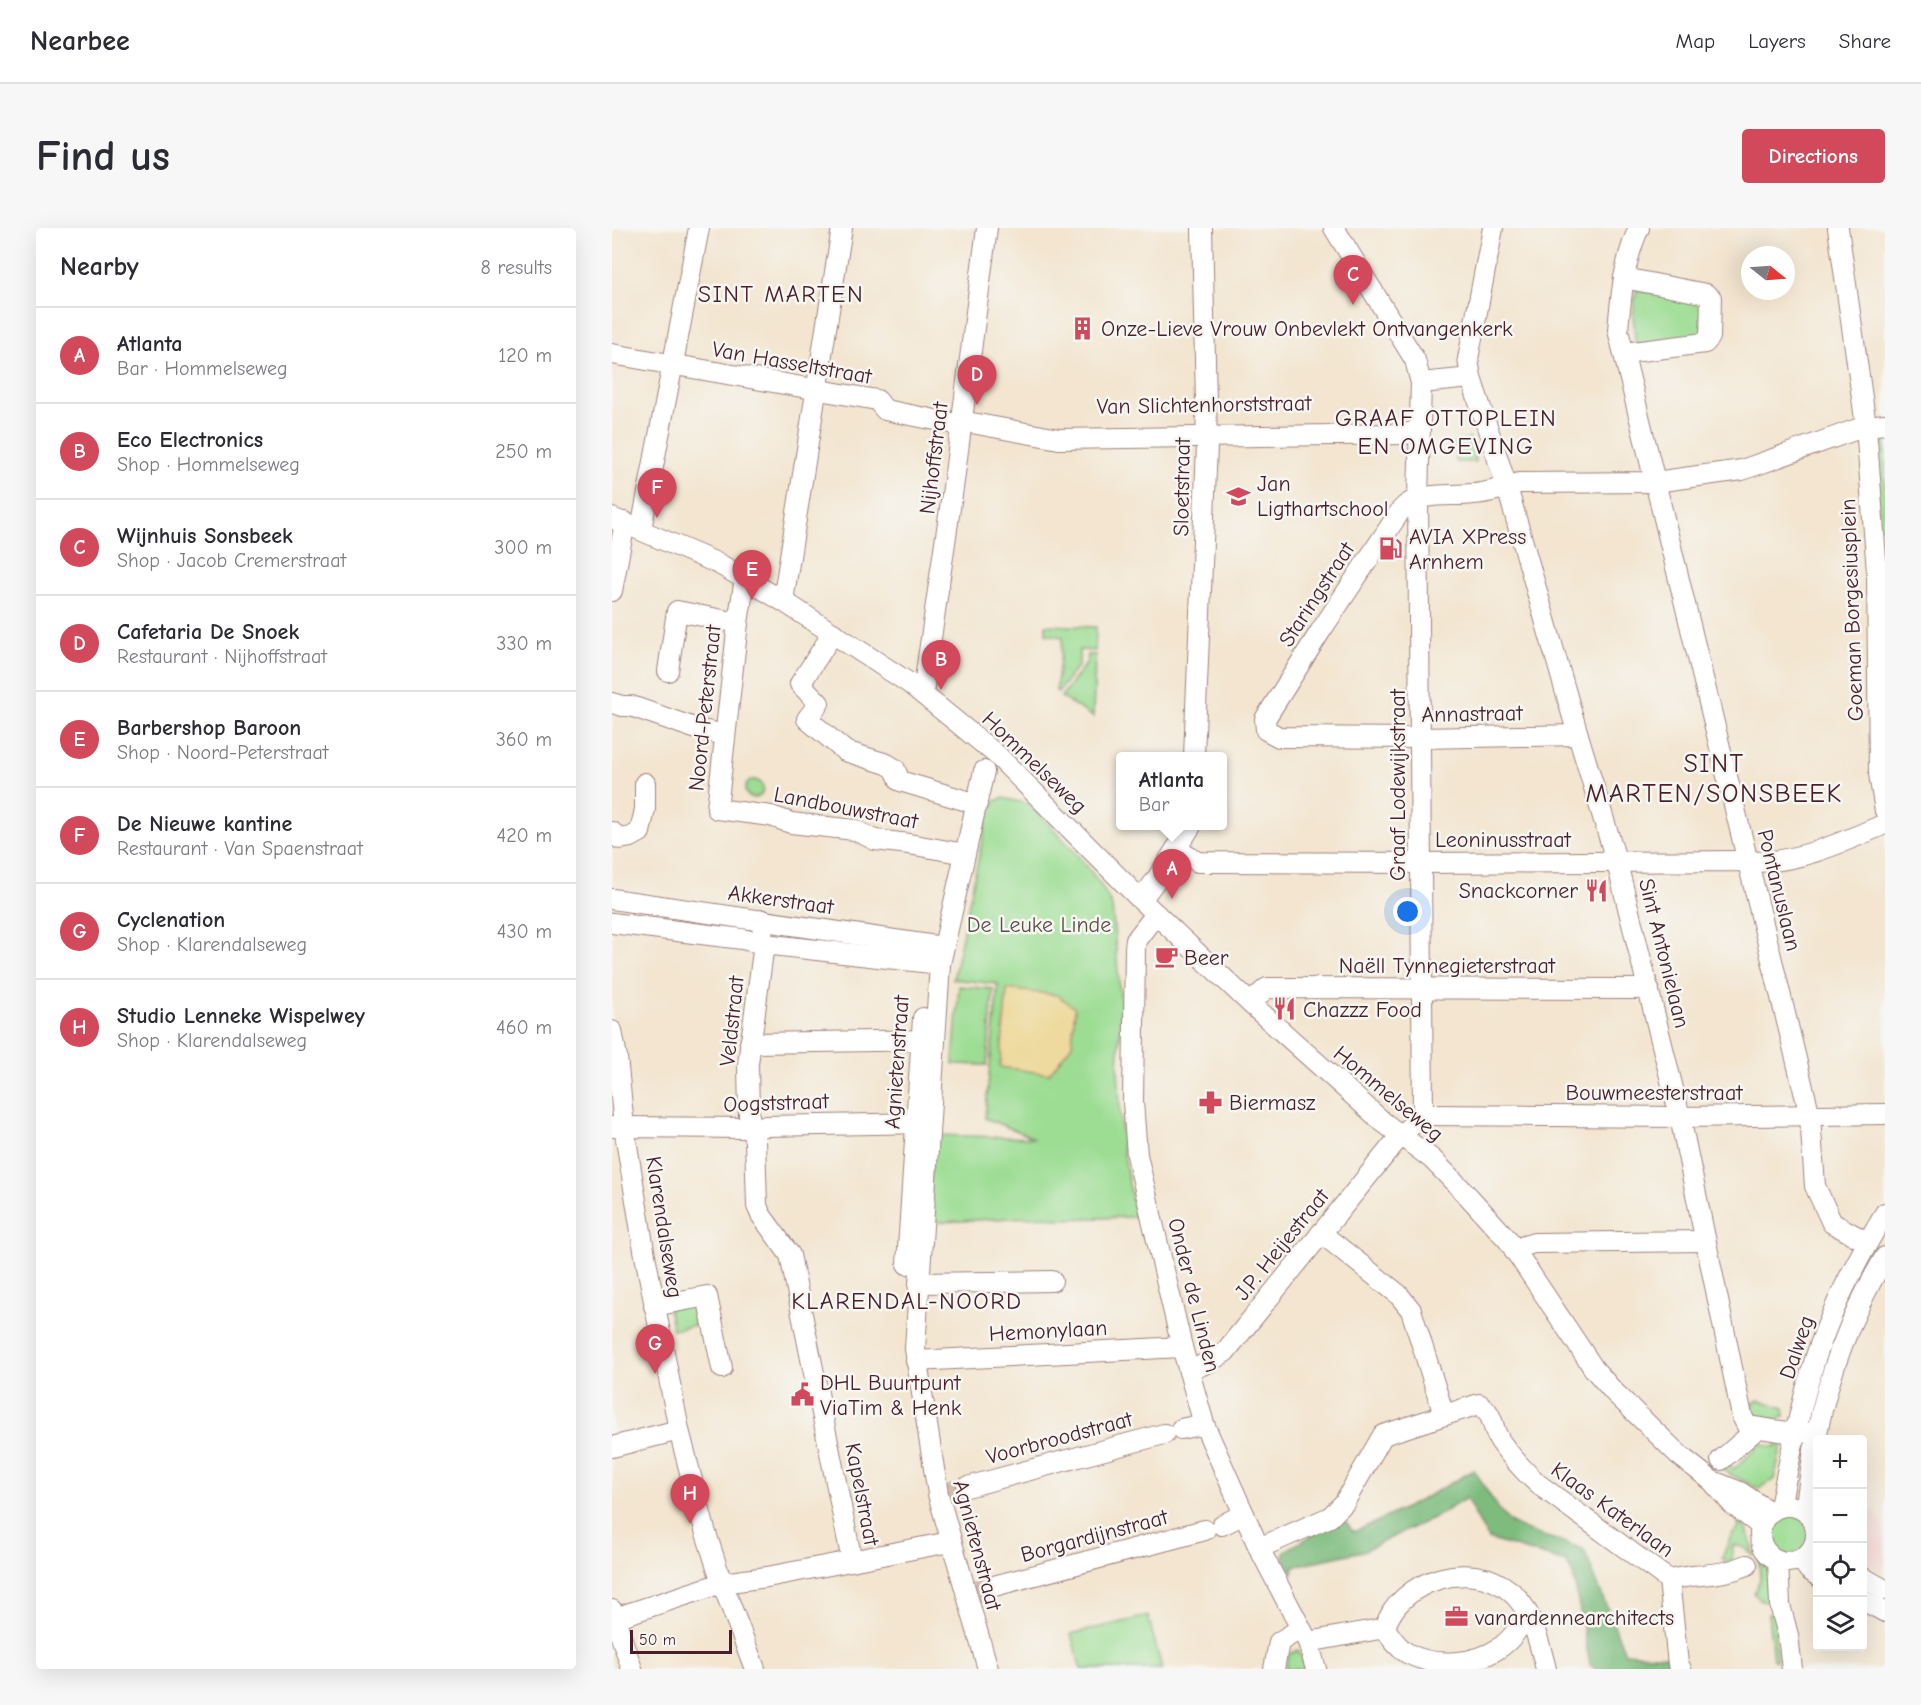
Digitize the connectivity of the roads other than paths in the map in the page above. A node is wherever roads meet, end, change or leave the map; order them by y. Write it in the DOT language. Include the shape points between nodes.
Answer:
graph roads {
  1 [pos="699,228"];
  2 [pos="842,228"];
  3 [pos="987,228"];
  4 [pos="1202,228"];
  5 [pos="1334,228"];
  6 [pos="1493,228"];
  7 [pos="1639,228"];
  8 [pos="1838,228"];
  9 [pos="1624,278"];
  10 [pos="1624,353"];
  11 [pos="612,354"];
  12 [pos="672,366"];
  13 [pos="1472,378"];
  14 [pos="1421,383"];
  15 [pos="816,391"];
  16 [pos="961,423"];
  17 [pos="1876,425"];
  18 [pos="1420,430"];
  19 [pos="1207,431"];
  20 [pos="1655,482"];
  21 [pos="1507,487"];
  22 [pos="1418,498"];
  23 [pos="626,523"];
  24 [pos="745,578"];
  25 [pos="612,591"];
  26 [pos="783,601"];
  27 [pos="738,622"];
  28 [pos="832,633"];
  29 [pos="668,671"];
  30 [pos="923,693"];
  31 [pos="612,702"];
  32 [pos="1265,725"];
  33 [pos="725,735"];
  34 [pos="1578,735"];
  35 [pos="1421,738"];
  36 [pos="1195,752"];
  37 [pos="997,755"];
  38 [pos="645,783"];
  39 [pos="971,802"];
  40 [pos="717,809"];
  41 [pos="1885,811"];
  42 [pos="1885,824"];
  43 [pos="1188,830"];
  44 [pos="612,832"];
  45 [pos="1176,849"];
  46 [pos="959,853"];
  47 [pos="1748,861"];
  48 [pos="1422,863"];
  49 [pos="1617,863"];
  50 [pos="612,899"];
  51 [pos="1141,900"];
  52 [pos="1156,914"];
  53 [pos="764,920"];
  54 [pos="612,923"];
  55 [pos="764,944"];
  56 [pos="936,955"];
  57 [pos="1422,989"];
  58 [pos="1649,989"];
  59 [pos="1250,1004"];
  60 [pos="612,1031"];
  61 [pos="928,1039"];
  62 [pos="750,1043"];
  63 [pos="615,1058"];
  64 [pos="1885,1114"];
  65 [pos="1423,1115"];
  66 [pos="1810,1116"];
  67 [pos="1680,1117"];
  68 [pos="922,1123"];
  69 [pos="618,1127"];
  70 [pos="750,1128"];
  71 [pos="1401,1135"];
  72 [pos="1885,1213"];
  73 [pos="1321,1233"];
  74 [pos="1872,1239"];
  75 [pos="1705,1241"];
  76 [pos="1515,1252"];
  77 [pos="1883,1261"];
  78 [pos="1052,1281"];
  79 [pos="919,1283"];
  80 [pos="654,1306"];
  81 [pos="1182,1347"];
  82 [pos="916,1361"];
  83 [pos="722,1368"];
  84 [pos="1189,1371"];
  85 [pos="1444,1415"];
  86 [pos="1204,1424"];
  87 [pos="1758,1428"];
  88 [pos="679,1430"];
  89 [pos="1796,1431"];
  90 [pos="1817,1433"];
  91 [pos="612,1447"];
  92 [pos="1721,1460"];
  93 [pos="967,1487"];
  94 [pos="1805,1511"];
  95 [pos="1244,1515"];
  96 [pos="1771,1515"];
  97 [pos="950,1542"];
  98 [pos="1816,1543"];
  99 [pos="1259,1548"];
  100 [pos="1813,1548"];
  101 [pos="1790,1560"];
  102 [pos="852,1561"];
  103 [pos="1747,1565"];
  104 [pos="1813,1573"];
  105 [pos="1867,1579"];
  106 [pos="1669,1580"];
  107 [pos="722,1582"];
  108 [pos="994,1586"];
  109 [pos="1885,1590"];
  110 [pos="1867,1602"];
  111 [pos="1885,1612"];
  112 [pos="1527,1613"];
  113 [pos="613,1614"];
  114 [pos="1385,1628"];
  115 [pos="1304,1636"];
  116 [pos="632,1669"];
  117 [pos="755,1669"];
  118 [pos="988,1669"];
  119 [pos="1274,1669"];
  120 [pos="1316,1669"];
  121 [pos="1546,1669"];
  122 [pos="1681,1669"];
  123 [pos="1792,1669"];
  1 -- 12 [label="street"];
  2 -- 15 [label="street"];
  3 -- 16 [label="street, Nijhoffstraat"];
  4 -- 19 [label="street, Sloetstraat"];
  5 -- 14 [label="street, Graaf Lodewijkstraat" via="1415,360"];
  6 -- 13 [label="street, Sint Antonielaan" via="1468,359"];
  7 -- 9 [label="street, Pontanuslaan"];
  8 -- 17 [label="street, Goeman Borgesiusplein"];
  9 -- 10 [label="street, Pontanuslaan" via="1618,330"];
  9 -- 10 [label="street" via="1711,298 1710,337 1705,343"];
  10 -- 20 [label="street, Pontanuslaan"];
  11 -- 12 [label="street, Van Hasseltstraat"];
  12 -- 15 [label="street, Van Hasseltstraat"];
  12 -- 23 [label="street"];
  13 -- 14 [label="street"];
  13 -- 21 [label="street, Sint Antonielaan"];
  14 -- 18 [label="street, Graaf Lodewijkstraat"];
  15 -- 16 [label="street, Van Hasseltstraat" via="877,400 885,410"];
  15 -- 26 [label="street"];
  16 -- 19 [label="street, Van Slichtenhorststraat" via="1040,434 1054,430"];
  16 -- 30 [label="street, Nijhoffstraat"];
  17 -- 20 [label="street" via="1742,470"];
  17 -- 41 [label="street, Goeman Borgesiusplein" via="1880,774"];
  18 -- 19 [label="street, Van Slichtenhorststraat" via="1407,426"];
  18 -- 22 [label="street, Graaf Lodewijkstraat"];
  19 -- 36 [label="street, Sloetstraat"];
  20 -- 21 [label="street" via="1519,483"];
  20 -- 47 [label="street, Pontanuslaan"];
  21 -- 22 [label="street" via="1473,495"];
  21 -- 34 [label="street, Sint Antonielaan"];
  22 -- 32 [label="street, Staringstraat" via="1401,510 1273,704"];
  22 -- 35 [label="street, Graaf Lodewijkstraat"];
  23 -- 24 [label="street, Hommelseweg"];
  23 -- 25 [label="street"];
  24 -- 26 [label="street, Hommelseweg"];
  24 -- 27 [label="street, Noord-Peterstraat"];
  26 -- 28 [label="street, Hommelseweg"];
  27 -- 29 [label="street" via="677,611"];
  27 -- 33 [label="street, Noord-Peterstraat"];
  28 -- 30 [label="street, Hommelseweg"];
  28 -- 39 [label="street" via="800,684 819,703 807,719 844,751 896,769 900,782"];
  30 -- 37 [label="street, Hommelseweg"];
  31 -- 33 [label="street"];
  32 -- 35 [label="street, Annastraat" via="1266,730 1279,737"];
  33 -- 40 [label="street, Noord-Peterstraat"];
  34 -- 35 [label="street, Annastraat"];
  34 -- 49 [label="street, Sint Antonielaan"];
  35 -- 48 [label="street, Graaf Lodewijkstraat"];
  37 -- 39 [label="street, Agnietenstraat" via="984,771"];
  37 -- 51 [label="street, Hommelseweg"];
  38 -- 44 [label="street" via="640,832 620,838"];
  39 -- 46 [label="street, Agnietenstraat"];
  40 -- 46 [label="street, Landbouwstraat" via="855,830 875,840"];
  42 -- 47 [label="street, Leoninusstraat" via="1824,850"];
  43 -- 45 [label="street"];
  45 -- 48 [label="street, Leoninusstraat" via="1198,862"];
  45 -- 51 [label="street"];
  46 -- 56 [label="street, Agnietenstraat"];
  47 -- 49 [label="street, Leoninusstraat"];
  47 -- 66 [label="street, Pontanuslaan"];
  48 -- 49 [label="street, Leoninusstraat"];
  48 -- 57 [label="street, Graaf Lodewijkstraat"];
  49 -- 58 [label="street, Sint Antonielaan"];
  50 -- 53 [label="street, Akkerstraat"];
  51 -- 52 [label="street, Hommelseweg"];
  52 -- 59 [label="street, Hommelseweg"];
  52 -- 81 [label="street, Onder de Linden" via="1140,933 1135,948 1133,1102 1139,1167"];
  53 -- 55 [label="street, Veldstraat"];
  53 -- 56 [label="street, Akkerstraat"];
  54 -- 55 [label="street, Akkerstraat"];
  55 -- 56 [label="street, Akkerstraat"];
  55 -- 62 [label="street, Veldstraat"];
  56 -- 61 [label="street, Agnietenstraat"];
  57 -- 58 [label="street, Naëll Tynnegieterstraat"];
  57 -- 59 [label="street, Naëll Tynnegieterstraat" via="1268,988"];
  57 -- 65 [label="street, Graaf Lodewijkstraat"];
  58 -- 67 [label="street, Sint Antonielaan"];
  59 -- 71 [label="street, Hommelseweg"];
  60 -- 63 [label="street, Klarendalseweg"];
  61 -- 62 [label="street"];
  61 -- 68 [label="street, Agnietenstraat"];
  62 -- 70 [label="street, Veldstraat"];
  63 -- 69 [label="street, Klarendalseweg"];
  64 -- 66 [label="street, Bouwmeesterstraat"];
  65 -- 67 [label="street, Bouwmeesterstraat"];
  65 -- 71 [label="street"];
  66 -- 67 [label="street, Bouwmeesterstraat"];
  66 -- 74 [label="street, Pontanuslaan" via="1815,1186 1832,1223"];
  67 -- 75 [label="street, Sint Antonielaan"];
  68 -- 70 [label="street, Oogststraat"];
  68 -- 79 [label="street, Agnietenstraat"];
  68 -- 82 [label="street, Agnietenstraat" via="903,1338 906,1350"];
  69 -- 70 [label="street, Oogststraat"];
  69 -- 80 [label="street, Klarendalseweg"];
  70 -- 102 [label="street, Kapelstraat" via="755,1140 757,1206 790,1255"];
  71 -- 73 [label="street, J.P. Heijestraat"];
  71 -- 76 [label="street, Hommelseweg" via="1432,1159"];
  72 -- 74 [label="street, Dalweg"];
  73 -- 84 [label="street, J.P. Heijestraat" via="1225,1352"];
  73 -- 85 [label="street" via="1398,1294 1411,1310"];
  74 -- 77 [label="street"];
  74 -- 89 [label="street, Dalweg" via="1831,1318 1810,1374"];
  75 -- 76 [label="street" via="1534,1243"];
  75 -- 87 [label="street, Sint Antonielaan" via="1742,1416 1747,1426"];
  76 -- 96 [label="street, Hommelseweg" via="1594,1369 1634,1413 1712,1482 1740,1492"];
  77 -- 90 [label="street, Dalweg" via="1841,1351"];
  78 -- 79 [label="street"];
  79 -- 82 [label="street, Agnietenstraat"];
  80 -- 83 [label="street" via="707,1296"];
  80 -- 88 [label="street, Klarendalseweg"];
  81 -- 82 [label="street, Hemonylaan"];
  81 -- 84 [label="street, Onder de Linden"];
  82 -- 97 [label="street, Agnietenstraat"];
  84 -- 86 [label="street, Onder de Linden"];
  85 -- 99 [label="street" via="1383,1435 1344,1503 1330,1517"];
  85 -- 106 [label="street, Klaas Katerlaan" via="1479,1404 1488,1409 1498,1439 1529,1476"];
  86 -- 93 [label="street, Voorbroodstraat"];
  86 -- 95 [label="street, Onder de Linden"];
  87 -- 89 [label="street"];
  87 -- 92 [label="street"];
  88 -- 91 [label="street"];
  88 -- 107 [label="street, Klarendalseweg"];
  89 -- 90 [label="street"];
  89 -- 96 [label="street, Dalweg"];
  90 -- 94 [label="street, Dalweg"];
  94 -- 96 [label="street" via="1793,1506"];
  94 -- 98 [label="street" via="1815,1524"];
  95 -- 99 [label="street, Onder de Linden"];
  95 -- 108 [label="street, Borgardijnstraat" via="1214,1528"];
  96 -- 101 [label="street" via="1760,1532 1763,1546 1772,1556"];
  97 -- 102 [label="street"];
  97 -- 118 [label="street, Agnietenstraat"];
  99 -- 115 [label="street, Onder de Linden"];
  100 -- 101 [label="street"];
  101 -- 104 [label="street"];
  101 -- 123 [label="street" via="1792,1602 1788,1635"];
  102 -- 107 [label="street"];
  103 -- 106 [label="street, Klaas Katerlaan" via="1730,1573"];
  105 -- 109 [label="street"];
  106 -- 122 [label="street"];
  107 -- 113 [label="street"];
  107 -- 117 [label="street, Klarendalseweg"];
  110 -- 111 [label="street"];
  112 -- 114 [label="street" via="1520,1628 1500,1648 1458,1661 1433,1661 1408,1654"];
  112 -- 114 [label="street" via="1516,1597 1498,1583 1484,1577 1451,1576 1403,1597"];
  112 -- 121 [label="street"];
  113 -- 116 [label="street"];
  114 -- 115 [label="street"];
  115 -- 119 [label="street" via="1279,1642"];
  115 -- 120 [label="street, Onder de Linden"];
}
